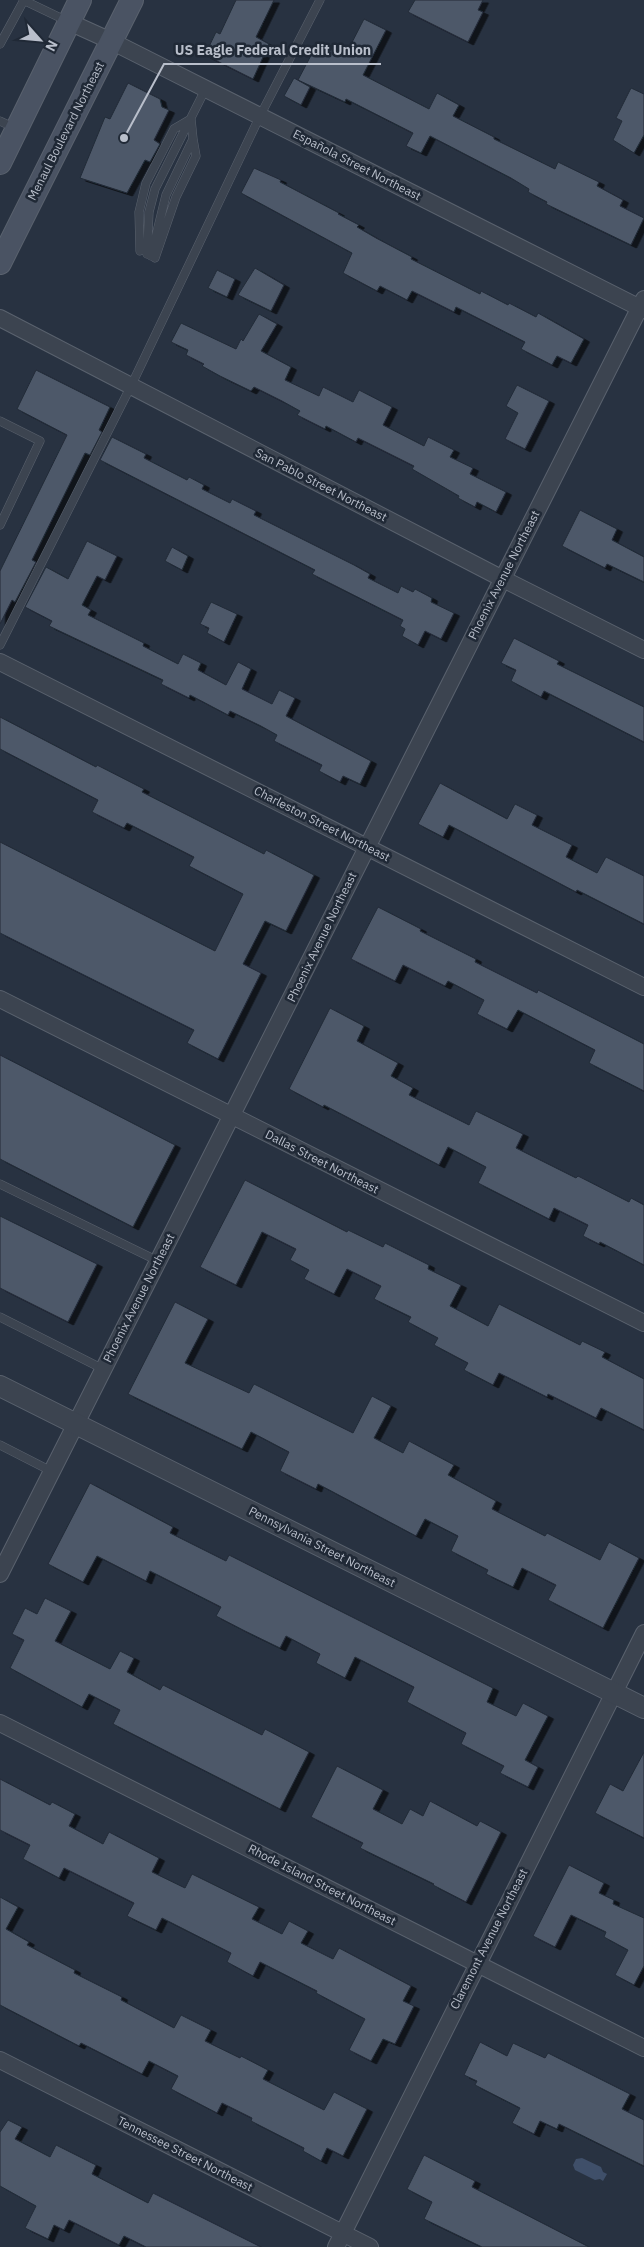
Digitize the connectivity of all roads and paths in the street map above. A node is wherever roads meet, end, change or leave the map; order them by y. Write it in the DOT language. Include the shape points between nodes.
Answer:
graph roads {
  1 [pos="24,0"];
  2 [pos="80,0"];
  3 [pos="132,0"];
  4 [pos="320,0"];
  5 [pos="69,22"];
  6 [pos="111,41"];
  7 [pos="0,44"];
  8 [pos="206,88"];
  9 [pos="260,116"];
  10 [pos="191,118"];
  11 [pos="8,125"];
  12 [pos="0,163"];
  13 [pos="1,259"];
  14 [pos="643,305"];
  15 [pos="0,318"];
  16 [pos="131,386"];
  17 [pos="0,421"];
  18 [pos="0,525"];
  19 [pos="502,578"];
  20 [pos="0,645"];
  21 [pos="644,650"];
  22 [pos="0,662"];
  23 [pos="367,847"];
  24 [pos="644,986"];
  25 [pos="0,999"];
  26 [pos="233,1117"];
  27 [pos="0,1184"];
  28 [pos="158,1261"];
  29 [pos="0,1317"];
  30 [pos="644,1323"];
  31 [pos="103,1369"];
  32 [pos="0,1386"];
  33 [pos="75,1424"];
  34 [pos="0,1445"];
  35 [pos="51,1471"];
  36 [pos="0,1574"];
  37 [pos="644,1633"];
  38 [pos="613,1693"];
  39 [pos="644,1708"];
  40 [pos="0,1723"];
  41 [pos="477,1963"];
  42 [pos="644,2048"];
  43 [pos="0,2060"];
  44 [pos="339,2240"];
  45 [pos="370,2247"];
  1 -- 5 [label="lane"];
  1 -- 7 [label="lane"];
  2 -- 5 [label="main road"];
  3 -- 6 [label="main road, Menaul Boulevard Northeast"];
  4 -- 9 [label="lane"];
  5 -- 6 [label="street, Española Street Northeast"];
  5 -- 11 [label="main road"];
  6 -- 8 [label="street, Española Street Northeast"];
  6 -- 13 [label="main road, Menaul Boulevard Northeast"];
  8 -- 9 [label="street, Española Street Northeast"];
  8 -- 10 [label="lane"];
  9 -- 14 [label="street, Española Street Northeast"];
  9 -- 16 [label="lane"];
  10 -- 10 [label="lane" via="174,130 146,183 139,212 148,255 166,195 193,139"];
  11 -- 12 [label="main road"];
  14 -- 19 [label="street, Phoenix Avenue Northeast"];
  15 -- 16 [label="street, San Pablo Street Northeast"];
  16 -- 19 [label="street, San Pablo Street Northeast"];
  16 -- 20 [label="lane"];
  17 -- 18 [label="lane" via="40,441"];
  19 -- 21 [label="street, San Pablo Street Northeast"];
  19 -- 23 [label="street, Phoenix Avenue Northeast"];
  22 -- 23 [label="street, Charleston Street Northeast"];
  23 -- 24 [label="street, Charleston Street Northeast"];
  23 -- 26 [label="street, Phoenix Avenue Northeast"];
  25 -- 26 [label="street, Dallas Street Northeast"];
  26 -- 28 [label="street, Phoenix Avenue Northeast"];
  26 -- 30 [label="street, Dallas Street Northeast"];
  27 -- 28 [label="lane"];
  28 -- 31 [label="street, Phoenix Avenue Northeast"];
  29 -- 31 [label="lane"];
  31 -- 33 [label="street, Phoenix Avenue Northeast"];
  32 -- 33 [label="street, Pennsylvania Street Northeast"];
  33 -- 35 [label="street, Phoenix Avenue Northeast"];
  33 -- 38 [label="street, Pennsylvania Street Northeast"];
  34 -- 35 [label="lane"];
  35 -- 36 [label="street, Phoenix Avenue Northeast"];
  37 -- 38 [label="street, Claremont Avenue Northeast"];
  38 -- 39 [label="street, Pennsylvania Street Northeast"];
  38 -- 41 [label="street, Claremont Avenue Northeast"];
  40 -- 41 [label="street, Rhode Island Street Northeast"];
  41 -- 42 [label="street, Rhode Island Street Northeast"];
  41 -- 44 [label="street, Claremont Avenue Northeast"];
  43 -- 44 [label="street, Tennessee Street Northeast"];
  44 -- 45 [label="street, Tennessee Street Northeast"];
}
